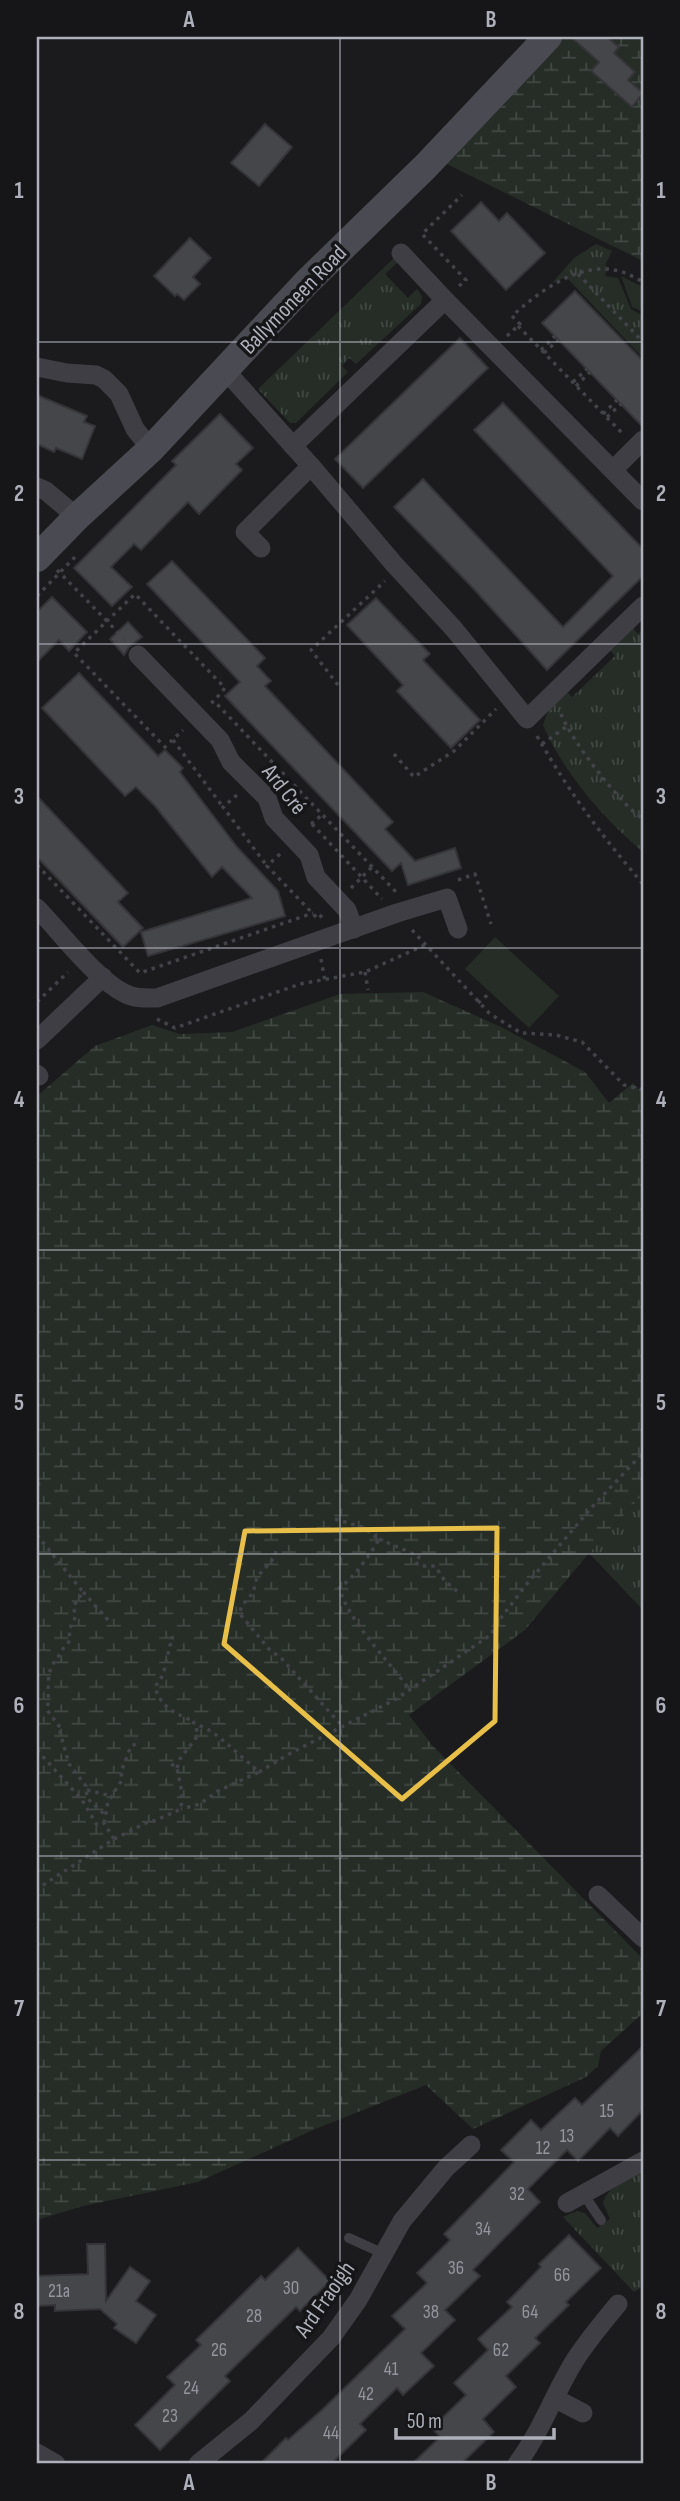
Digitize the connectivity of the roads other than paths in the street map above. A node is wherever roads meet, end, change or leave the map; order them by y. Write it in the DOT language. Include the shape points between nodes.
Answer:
graph roads {
  1 [pos="548,37"];
  2 [pos="401,253"];
  3 [pos="445,300"];
  4 [pos="37,366"];
  5 [pos="225,370"];
  6 [pos="293,446"];
  7 [pos="637,446"];
  8 [pos="151,449"];
  9 [pos="311,466"];
  10 [pos="613,470"];
  11 [pos="37,487"];
  12 [pos="643,501"];
  13 [pos="77,517"];
  14 [pos="261,548"];
  15 [pos="37,558"];
  16 [pos="643,606"];
  17 [pos="138,655"];
  18 [pos="37,908"];
  19 [pos="354,929"];
  20 [pos="458,929"];
  21 [pos="103,977"];
  22 [pos="37,1040"];
  23 [pos="598,1895"];
  24 [pos="643,1938"];
  25 [pos="471,2145"];
  26 [pos="643,2161"];
  27 [pos="575,2199"];
  28 [pos="601,2220"];
  29 [pos="349,2238"];
  30 [pos="383,2253"];
  31 [pos="618,2304"];
  32 [pos="556,2399"];
  33 [pos="583,2413"];
  34 [pos="37,2453"];
  35 [pos="56,2464"];
  36 [pos="198,2464"];
  37 [pos="517,2464"];
  1 -- 5 [label="street, Ballymoneen Road"];
  2 -- 3 [label="street"];
  3 -- 6 [label="street"];
  3 -- 10 [label="street"];
  4 -- 8 [label="street" via="104,379 119,394 135,429"];
  5 -- 6 [label="street"];
  5 -- 8 [label="street, Ballymoneen Road"];
  6 -- 9 [label="street"];
  7 -- 10 [label="street"];
  8 -- 13 [label="street, Ballymoneen Road"];
  9 -- 14 [label="street" via="245,531"];
  9 -- 16 [label="street" via="527,719"];
  10 -- 12 [label="street"];
  11 -- 13 [label="street"];
  13 -- 15 [label="street, Ballymoneen Road"];
  17 -- 19 [label="street, Ard Cré" via="220,740 231,762 267,798 274,818 309,855 316,877 347,910"];
  18 -- 21 [label="street"];
  19 -- 20 [label="street" via="447,898"];
  19 -- 21 [label="street" via="157,998 126,994"];
  21 -- 22 [label="street"];
  23 -- 24 [label="street"];
  25 -- 30 [label="street, Ard Fraoigh" via="411,2208"];
  26 -- 27 [label="street"];
  27 -- 28 [label="lane"];
  29 -- 30 [label="lane"];
  30 -- 36 [label="street, Ard Fraoigh" via="331,2338 251,2421"];
  31 -- 32 [label="street" via="575,2361"];
  32 -- 33 [label="street"];
  32 -- 37 [label="street"];
  34 -- 35 [label="street"];
}
